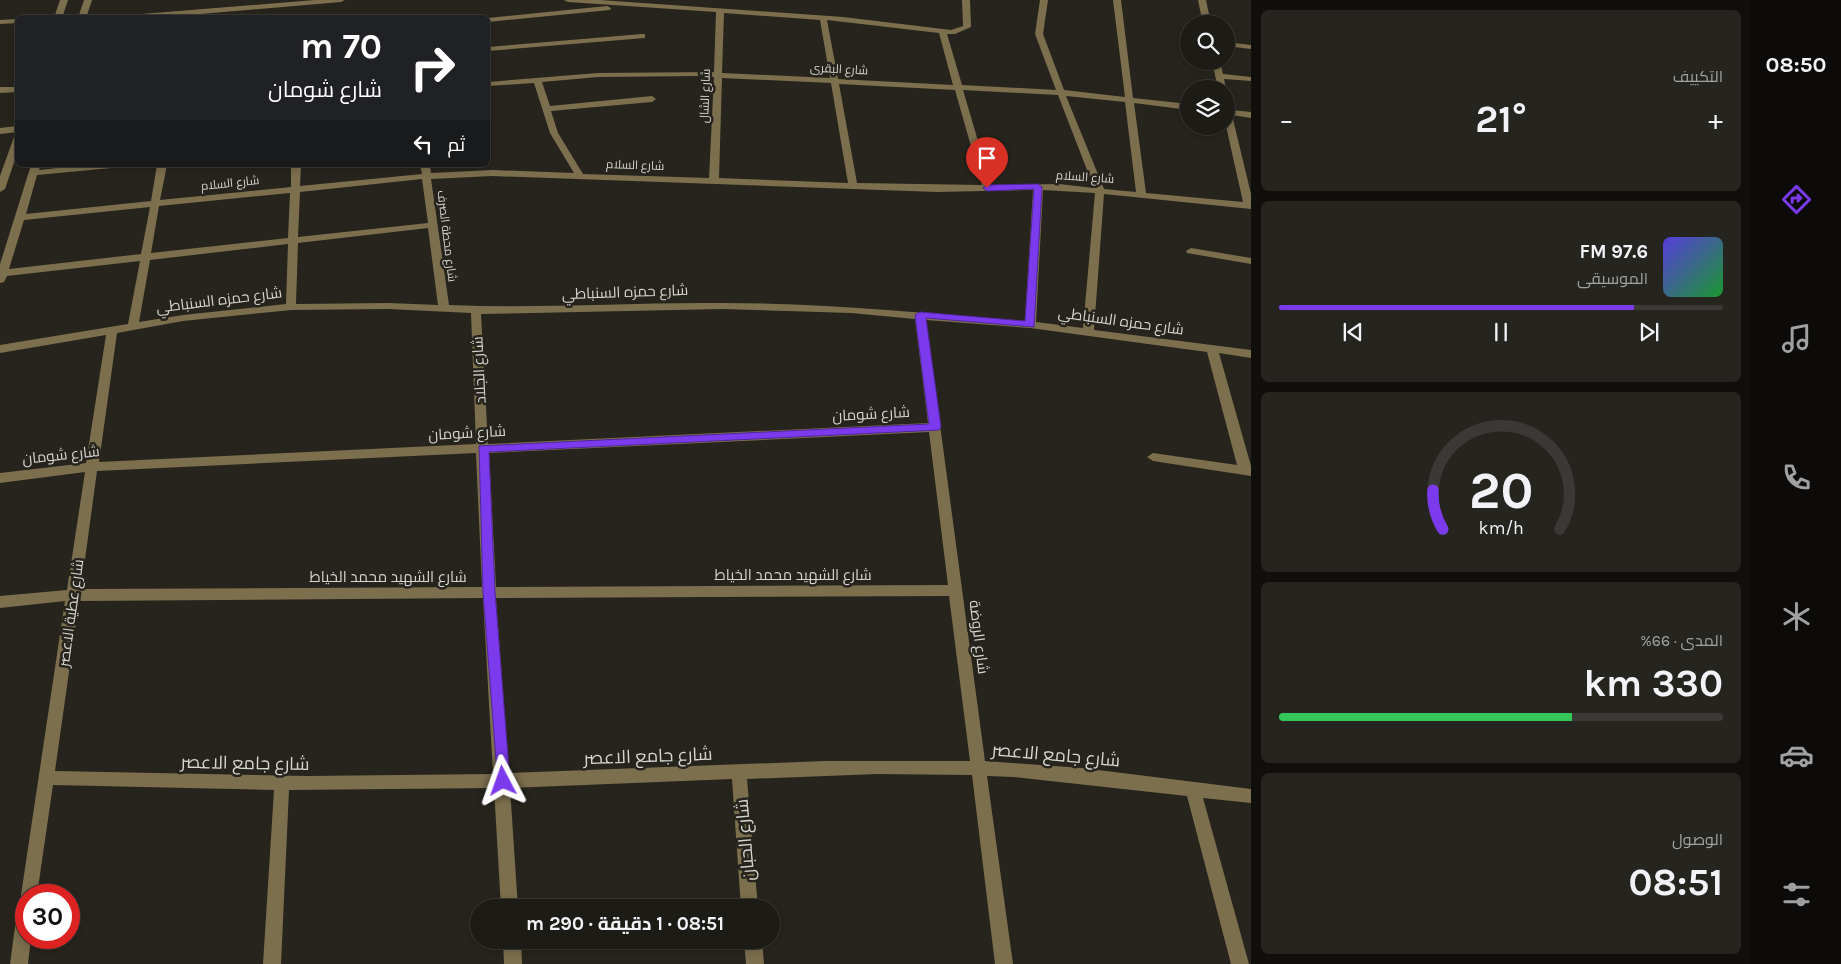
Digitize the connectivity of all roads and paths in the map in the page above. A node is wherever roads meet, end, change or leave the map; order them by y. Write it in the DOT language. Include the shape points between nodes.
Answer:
graph roads {
  1 [pos="64,0"];
  2 [pos="88,0"];
  3 [pos="192,0"];
  4 [pos="341,0"];
  5 [pos="568,0"];
  6 [pos="966,0"];
  7 [pos="1044,0"];
  8 [pos="1118,0"];
  9 [pos="1202,0"];
  10 [pos="623,5"];
  11 [pos="720,11"];
  12 [pos="189,14"];
  13 [pos="59,15"];
  14 [pos="83,15"];
  15 [pos="166,15"];
  16 [pos="1206,15"];
  17 [pos="823,18"];
  18 [pos="490,20"];
  19 [pos="15,21"];
  20 [pos="0,22"];
  21 [pos="942,31"];
  22 [pos="642,36"];
  23 [pos="1235,45"];
  24 [pos="1251,47"];
  25 [pos="490,49"];
  26 [pos="1218,70"];
  27 [pos="718,75"];
  28 [pos="1219,76"];
  29 [pos="1251,79"];
  30 [pos="537,80"];
  31 [pos="1220,80"];
  32 [pos="834,81"];
  33 [pos="490,84"];
  34 [pos="958,87"];
  35 [pos="15,89"];
  36 [pos="0,90"];
  37 [pos="1060,92"];
  38 [pos="652,99"];
  39 [pos="1130,100"];
  40 [pos="1180,107"];
  41 [pos="545,109"];
  42 [pos="1235,113"];
  43 [pos="1251,116"];
  44 [pos="15,129"];
  45 [pos="0,131"];
  46 [pos="1233,135"];
  47 [pos="15,144"];
  48 [pos="74,167"];
  49 [pos="162,167"];
  50 [pos="296,167"];
  51 [pos="425,167"];
  52 [pos="35,169"];
  53 [pos="2,176"];
  54 [pos="427,176"];
  55 [pos="580,176"];
  56 [pos="714,181"];
  57 [pos="853,186"];
  58 [pos="1038,187"];
  59 [pos="987,188"];
  60 [pos="0,189"];
  61 [pos="295,189"];
  62 [pos="1100,190"];
  63 [pos="1141,194"];
  64 [pos="156,203"];
  65 [pos="1250,206"];
  66 [pos="20,217"];
  67 [pos="433,225"];
  68 [pos="293,241"];
  69 [pos="1191,251"];
  70 [pos="146,257"];
  71 [pos="1251,260"];
  72 [pos="1,276"];
  73 [pos="290,307"];
  74 [pos="444,310"];
  75 [pos="476,312"];
  76 [pos="920,315"];
  77 [pos="1030,325"];
  78 [pos="134,326"];
  79 [pos="112,330"];
  80 [pos="1088,331"];
  81 [pos="0,349"];
  82 [pos="1212,349"];
  83 [pos="1251,354"];
  84 [pos="935,427"];
  85 [pos="483,449"];
  86 [pos="1153,457"];
  87 [pos="92,467"];
  88 [pos="1248,471"];
  89 [pos="0,478"];
  90 [pos="956,590"];
  91 [pos="489,592"];
  92 [pos="73,595"];
  93 [pos="0,602"];
  94 [pos="979,768"];
  95 [pos="739,772"];
  96 [pos="46,778"];
  97 [pos="503,781"];
  98 [pos="282,783"];
  99 [pos="1193,789"];
  100 [pos="1251,796"];
  101 [pos="31,884"];
  102 [pos="510,899"];
  103 [pos="749,899"];
  104 [pos="21,949"];
  105 [pos="512,949"];
  106 [pos="754,949"];
  107 [pos="19,964"];
  108 [pos="272,964"];
  109 [pos="513,964"];
  110 [pos="755,964"];
  111 [pos="1004,964"];
  112 [pos="1240,964"];
  1 -- 13 [label="street"];
  2 -- 14 [label="street"];
  3 -- 12 [label="street"];
  4 -- 12 [label="street"];
  5 -- 10 [label="street"];
  6 -- 21 [label="street" via="966,26 957,31"];
  7 -- 37 [label="street" via="1040,38"];
  8 -- 39 [label="street"];
  9 -- 16 [label="street"];
  10 -- 11 [label="street"];
  10 -- 18 [label="street"];
  11 -- 17 [label="street"];
  11 -- 27 [label="street, شارع الشال"];
  12 -- 15 [label="street"];
  17 -- 21 [label="street"];
  17 -- 32 [label="street"];
  19 -- 20 [label="street"];
  21 -- 34 [label="street"];
  22 -- 25 [label="street"];
  23 -- 24 [label="street"];
  26 -- 28 [label="street"];
  27 -- 30 [label="street, شارع البقرى" via="632,74"];
  27 -- 32 [label="street, شارع البقرى"];
  27 -- 56 [label="street, شارع الشال"];
  28 -- 29 [label="street"];
  28 -- 31 [label="street"];
  30 -- 33 [label="street, شارع البقرى"];
  30 -- 41 [label="street"];
  32 -- 34 [label="street, شارع البقرى"];
  32 -- 57 [label="street"];
  34 -- 37 [label="street, شارع البقرى"];
  34 -- 59 [label="street"];
  35 -- 36 [label="street"];
  37 -- 39 [label="street, شارع البقرى"];
  37 -- 62 [label="street"];
  38 -- 41 [label="street"];
  39 -- 40 [label="street, شارع البقرى"];
  39 -- 63 [label="street"];
  41 -- 55 [label="street" via="557,140"];
  42 -- 43 [label="street"];
  44 -- 45 [label="street"];
  46 -- 65 [label="street"];
  47 -- 53 [label="street"];
  48 -- 52 [label="street"];
  49 -- 64 [label="street"];
  50 -- 61 [label="street"];
  51 -- 54 [label="street, شارع محطة الصرف"];
  52 -- 66 [label="street"];
  53 -- 60 [label="street"];
  54 -- 55 [label="street, شارع السلام" via="492,173"];
  54 -- 61 [label="street, شارع السلام"];
  54 -- 67 [label="street, شارع محطة الصرف"];
  55 -- 56 [label="street, شارع السلام"];
  56 -- 57 [label="street, شارع السلام"];
  57 -- 59 [label="street, شارع السلام"];
  58 -- 59 [label="street, شارع السلام"];
  58 -- 62 [label="street, شارع السلام"];
  58 -- 77 [label="street"];
  61 -- 64 [label="street, شارع السلام"];
  61 -- 68 [label="street"];
  62 -- 63 [label="street, شارع السلام"];
  62 -- 80 [label="street"];
  63 -- 65 [label="street, شارع السلام"];
  64 -- 66 [label="street, شارع السلام"];
  64 -- 70 [label="street"];
  66 -- 72 [label="street"];
  67 -- 68 [label="street"];
  67 -- 74 [label="street, شارع محطة الصرف"];
  68 -- 70 [label="street"];
  68 -- 73 [label="street"];
  69 -- 71 [label="street"];
  70 -- 72 [label="street"];
  70 -- 78 [label="street"];
  73 -- 74 [label="street, شارع حمزه السنباطي"];
  73 -- 78 [label="street, شارع حمزه السنباطي"];
  74 -- 75 [label="street, شارع حمزه السنباطي"];
  75 -- 76 [label="street, شارع حمزه السنباطي" via="714,306"];
  75 -- 85 [label="street, شارع الجلاد"];
  76 -- 77 [label="street, شارع حمزه السنباطي"];
  76 -- 84 [label="street, شارع الروضة"];
  77 -- 80 [label="street, شارع حمزه السنباطي"];
  78 -- 79 [label="street, شارع حمزه السنباطي"];
  79 -- 81 [label="street, شارع حمزه السنباطي"];
  79 -- 87 [label="street, شارع عطية الاعصر"];
  80 -- 82 [label="street, شارع حمزه السنباطي"];
  82 -- 83 [label="street, شارع حمزه السنباطي"];
  82 -- 88 [label="street"];
  84 -- 85 [label="street, شارع شومان"];
  84 -- 90 [label="street, شارع الروضة"];
  85 -- 87 [label="street, شارع شومان"];
  85 -- 91 [label="street, شارع الجلاد"];
  86 -- 88 [label="street"];
  87 -- 89 [label="street, شارع شومان"];
  87 -- 92 [label="street, شارع عطية الاعصر"];
  90 -- 91 [label="street, شارع الشهيد محمد الخياط"];
  90 -- 94 [label="street, شارع الروضة"];
  91 -- 92 [label="street, شارع الشهيد محمد الخياط"];
  91 -- 97 [label="street, شارع الجلاد"];
  92 -- 93 [label="street, شارع الشهيد محمد الخياط"];
  92 -- 96 [label="street, شارع عطية الاعصر"];
  94 -- 95 [label="street, شارع جامع الاعصر"];
  94 -- 99 [label="street, شارع جامع الاعصر" via="1088,776"];
  94 -- 111 [label="street, شارع الروضة"];
  95 -- 97 [label="street, شارع جامع الاعصر"];
  95 -- 103 [label="street, شارع الحبان"];
  96 -- 98 [label="street, شارع جامع الاعصر"];
  96 -- 101 [label="street, شارع عطية الاعصر"];
  97 -- 98 [label="street, شارع جامع الاعصر"];
  97 -- 102 [label="street, شارع الجلاد"];
  98 -- 108 [label="street"];
  99 -- 100 [label="street, شارع جامع الاعصر"];
  99 -- 112 [label="street"];
  104 -- 107 [label="street"];
  105 -- 109 [label="street"];
  106 -- 110 [label="street"];
}
